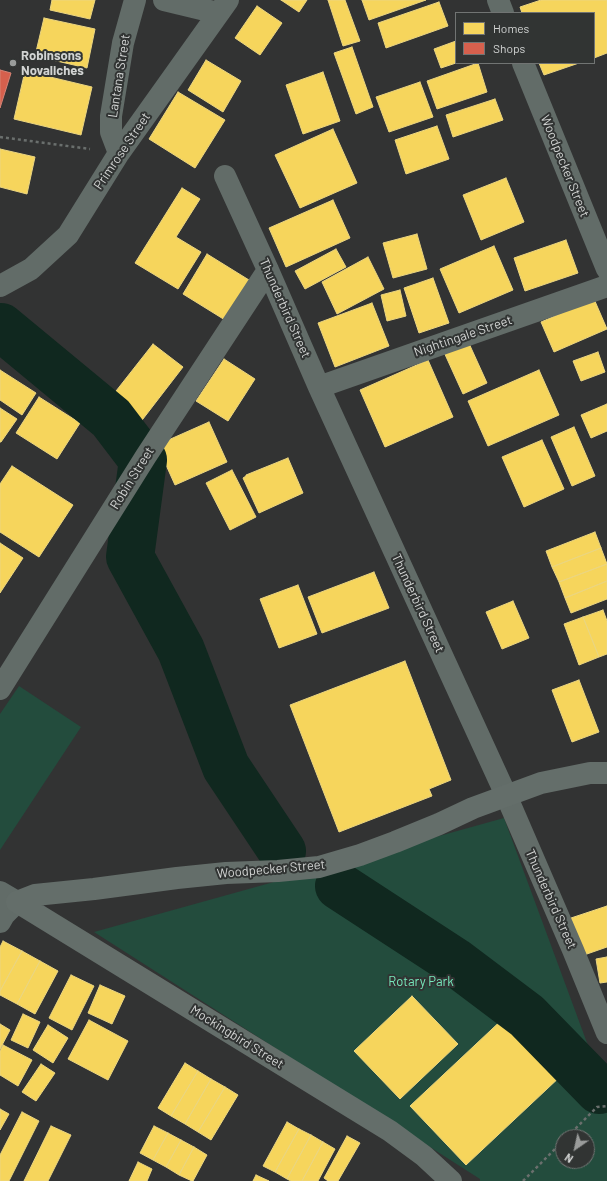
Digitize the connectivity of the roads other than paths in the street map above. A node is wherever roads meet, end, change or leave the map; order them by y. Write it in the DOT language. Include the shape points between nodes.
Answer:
graph roads {
  1 [pos="135,0"];
  2 [pos="164,0"];
  3 [pos="498,0"];
  4 [pos="223,7"];
  5 [pos="503,12"];
  6 [pos="523,64"];
  7 [pos="118,153"];
  8 [pos="225,176"];
  9 [pos="607,269"];
  10 [pos="268,270"];
  11 [pos="0,286"];
  12 [pos="607,286"];
  13 [pos="319,386"];
  14 [pos="0,689"];
  15 [pos="607,772"];
  16 [pos="502,797"];
  17 [pos="8,897"];
  18 [pos="0,922"];
  19 [pos="607,1033"];
  20 [pos="451,1181"];
  1 -- 7 [label="street, Lantana Street" via="123,43 111,116 111,132"];
  2 -- 4 [label="street"];
  3 -- 5 [label="street"];
  4 -- 7 [label="street, Primrose Street"];
  6 -- 9 [label="street, Woodpecker Street"];
  7 -- 11 [label="street, Primrose Street" via="68,235 31,269"];
  8 -- 10 [label="street, Thunderbird Street"];
  10 -- 13 [label="street, Thunderbird Street"];
  10 -- 14 [label="street, Robin Street" via="146,456"];
  12 -- 13 [label="street, Nightingale Street"];
  13 -- 16 [label="street, Thunderbird Street"];
  15 -- 16 [label="street, Woodpecker Street" via="541,783"];
  16 -- 17 [label="street, Woodpecker Street" via="395,842 319,867 177,878"];
  16 -- 19 [label="street, Thunderbird Street" via="573,950"];
  17 -- 18 [label="street"];
  17 -- 20 [label="street, Mockingbird Street" via="390,1131 424,1156"];
}
